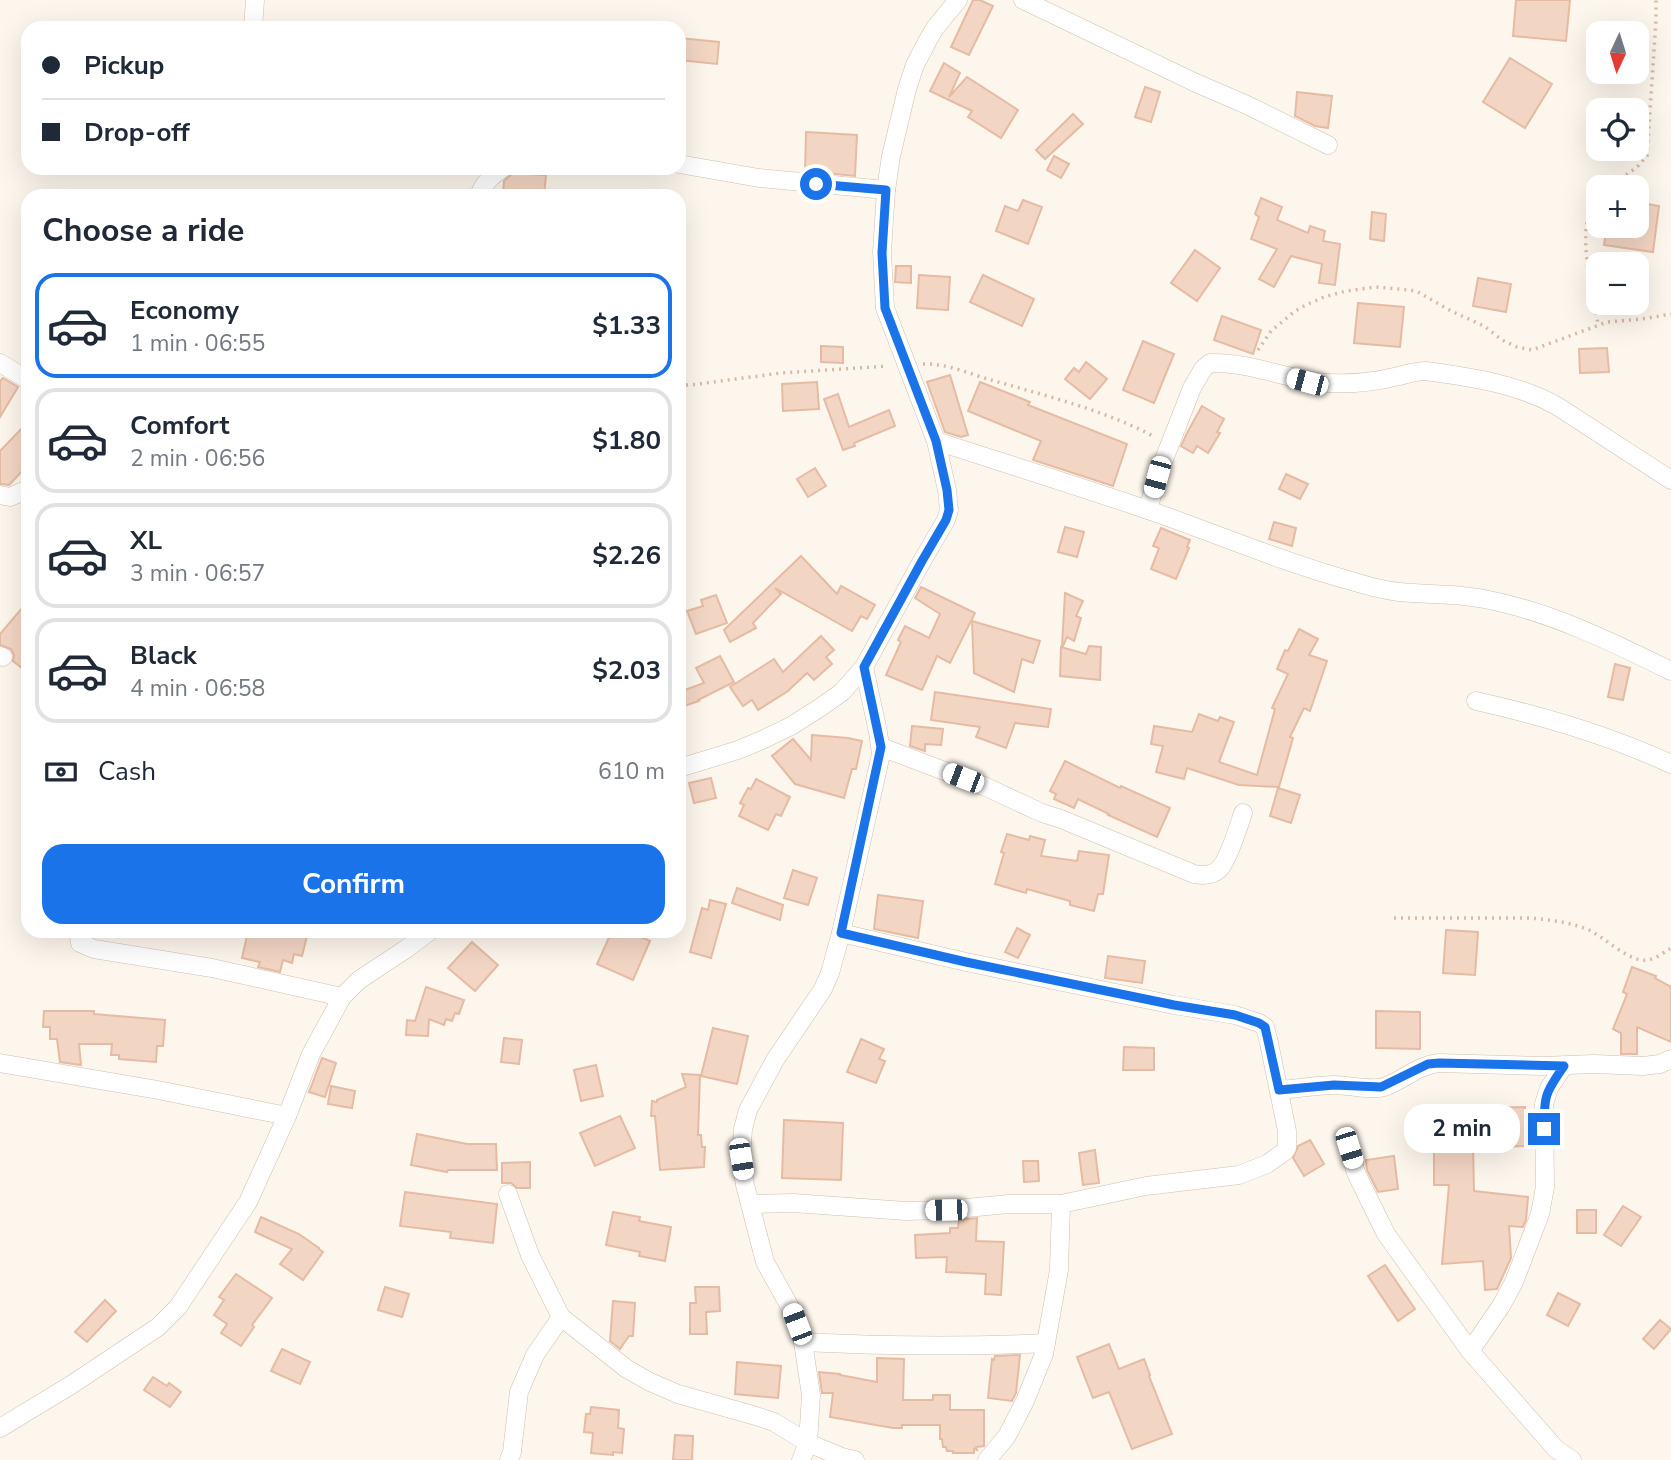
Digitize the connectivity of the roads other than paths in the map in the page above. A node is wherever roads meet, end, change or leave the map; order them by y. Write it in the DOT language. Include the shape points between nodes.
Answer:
graph roads {
  1 [pos="255,0"];
  2 [pos="958,0"];
  3 [pos="1023,0"];
  4 [pos="254,21"];
  5 [pos="1328,145"];
  6 [pos="686,165"];
  7 [pos="493,175"];
  8 [pos="483,189"];
  9 [pos="886,190"];
  10 [pos="0,363"];
  11 [pos="21,376"];
  12 [pos="936,441"];
  13 [pos="1671,480"];
  14 [pos="21,492"];
  15 [pos="0,495"];
  16 [pos="1148,510"];
  17 [pos="864,667"];
  18 [pos="1671,671"];
  19 [pos="1476,701"];
  20 [pos="881,747"];
  21 [pos="1671,764"];
  22 [pos="686,766"];
  23 [pos="1243,813"];
  24 [pos="841,933"];
  25 [pos="79,938"];
  26 [pos="421,938"];
  27 [pos="342,997"];
  28 [pos="1671,1059"];
  29 [pos="0,1063"];
  30 [pos="1564,1066"];
  31 [pos="1279,1090"];
  32 [pos="287,1116"];
  33 [pos="1349,1148"];
  34 [pos="508,1194"];
  35 [pos="750,1204"];
  36 [pos="1061,1204"];
  37 [pos="561,1317"];
  38 [pos="803,1342"];
  39 [pos="1046,1343"];
  40 [pos="1470,1351"];
  41 [pos="0,1428"];
  42 [pos="808,1443"];
  43 [pos="509,1460"];
  44 [pos="800,1460"];
  45 [pos="855,1460"];
  46 [pos="987,1460"];
  47 [pos="1572,1460"];
  1 -- 4 [label="street"];
  2 -- 9 [label="street" via="915,65"];
  3 -- 5 [label="street"];
  6 -- 9 [label="street" via="759,178"];
  7 -- 8 [label="street"];
  9 -- 12 [label="street" via="885,308"];
  10 -- 11 [label="street"];
  12 -- 16 [label="street"];
  12 -- 17 [label="street" via="947,490 946,520"];
  13 -- 16 [label="street" via="1557,406 1513,387 1426,371 1353,383 1307,382 1214,362 1203,369 1192,388"];
  14 -- 15 [label="street"];
  16 -- 18 [label="street" via="1355,582 1398,592 1465,595 1522,608"];
  17 -- 20 [label="street"];
  17 -- 22 [label="street" via="842,692 791,726 738,750"];
  19 -- 21 [label="street" via="1574,726"];
  20 -- 23 [label="street" via="1202,876 1221,867"];
  20 -- 24 [label="street"];
  24 -- 31 [label="street" via="1256,1021 1265,1027"];
  24 -- 35 [label="street" via="822,989 775,1060 745,1117 741,1159"];
  25 -- 27 [label="street" via="80,943 94,949 212,968"];
  26 -- 27 [label="street"];
  27 -- 32 [label="street" via="311,1054"];
  28 -- 30 [label="street" via="1643,1066"];
  29 -- 32 [label="street"];
  30 -- 31 [label="street" via="1439,1063 1381,1087"];
  30 -- 40 [label="street" via="1544,1104 1545,1187 1540,1214 1514,1282"];
  31 -- 36 [label="street" via="1287,1148 1267,1164 1240,1175 1146,1186"];
  32 -- 41 [label="street" via="248,1202 178,1307 158,1327"];
  33 -- 40 [label="street" via="1386,1234"];
  34 -- 37 [label="street" via="530,1255"];
  35 -- 36 [label="street" via="906,1211"];
  35 -- 38 [label="street" via="765,1262"];
  36 -- 39 [label="street" via="1059,1270"];
  37 -- 42 [label="street" via="650,1382 774,1422"];
  37 -- 43 [label="street" via="535,1355 519,1392"];
  38 -- 39 [label="street"];
  38 -- 42 [label="street" via="811,1395"];
  39 -- 46 [label="street" via="1025,1401 1007,1436"];
  40 -- 47 [label="street" via="1556,1449"];
  42 -- 44 [label="street"];
  42 -- 45 [label="street"];
}
